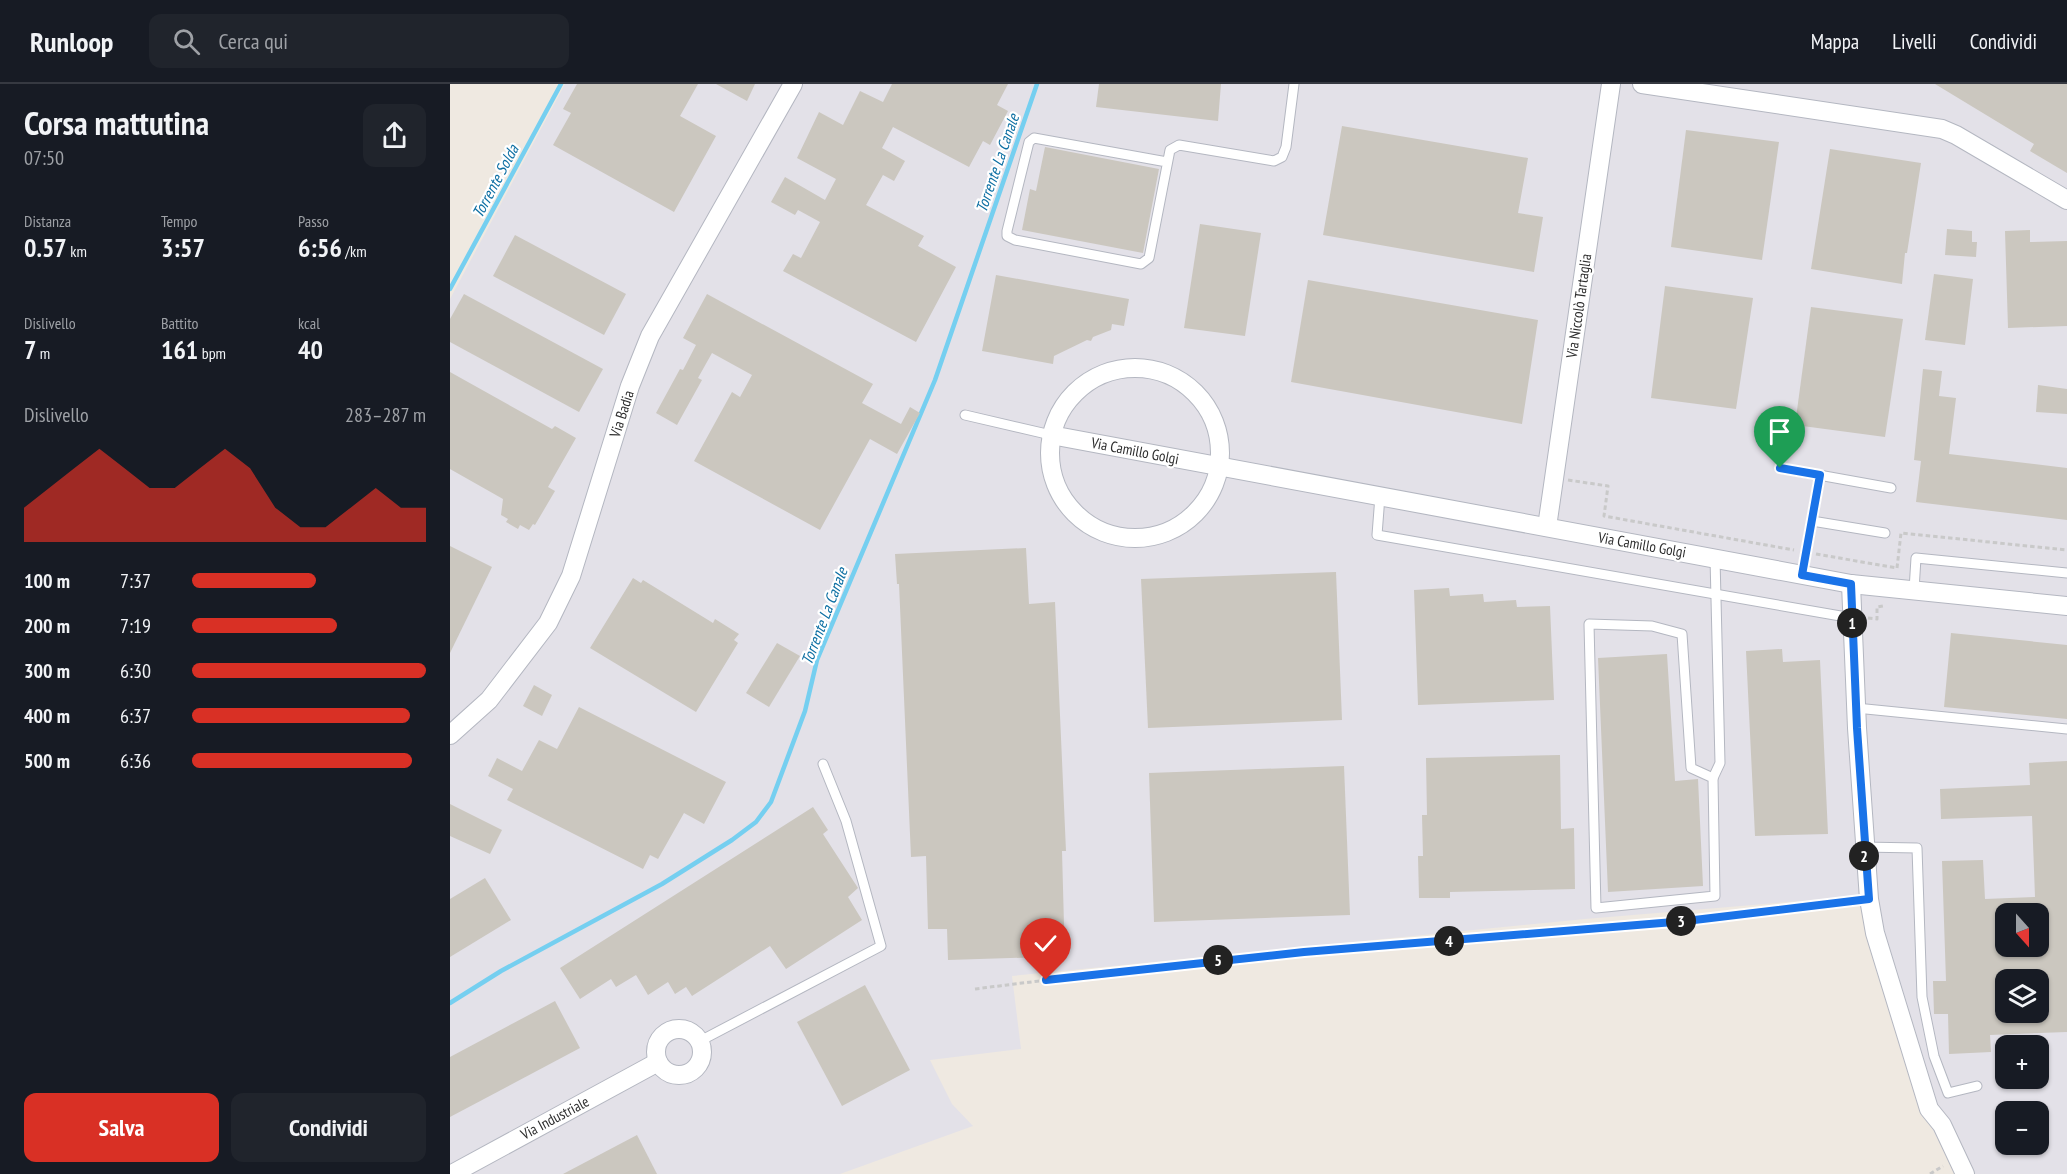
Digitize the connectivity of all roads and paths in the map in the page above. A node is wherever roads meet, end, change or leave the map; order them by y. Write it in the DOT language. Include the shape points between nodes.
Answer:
graph roads {
  1 [pos="793,84"];
  2 [pos="1294,84"];
  3 [pos="1611,84"];
  4 [pos="1642,84"];
  5 [pos="1167,162"];
  6 [pos="2067,200"];
  7 [pos="965,415"];
  8 [pos="1051,435"];
  9 [pos="1219,468"];
  10 [pos="1780,468"];
  11 [pos="1820,475"];
  12 [pos="1568,480"];
  13 [pos="1891,488"];
  14 [pos="1380,496"];
  15 [pos="1812,521"];
  16 [pos="1547,527"];
  17 [pos="1689,531"];
  18 [pos="1885,533"];
  19 [pos="2067,550"];
  20 [pos="1715,558"];
  21 [pos="2067,573"];
  22 [pos="1802,575"];
  23 [pos="1851,584"];
  24 [pos="1906,590"];
  25 [pos="1716,595"];
  26 [pos="2067,606"];
  27 [pos="1852,618"];
  28 [pos="1856,708"];
  29 [pos="2067,729"];
  30 [pos="450,735"];
  31 [pos="823,764"];
  32 [pos="1713,778"];
  33 [pos="1863,847"];
  34 [pos="1869,899"];
  35 [pos="975,989"];
  36 [pos="700,1041"];
  37 [pos="658,1062"];
  38 [pos="1977,1086"];
  39 [pos="452,1174"];
  40 [pos="1965,1174"];
  1 -- 30 [label="street, Via Badia" via="650,336 630,386 571,576 548,623 489,700"];
  2 -- 5 [label="lane" via="1282,157 1274,161 1176,145"];
  3 -- 16 [label="street, Via Niccolò Tartaglia"];
  4 -- 6 [label="street" via="1942,129"];
  5 -- 5 [label="lane" via="1034,138 1029,142 1007,236 1146,263"];
  7 -- 8 [label="lane"];
  8 -- 9 [label="street, Via Camillo Golgi"];
  8 -- 9 [label="street" via="1062,407 1082,386 1108,372 1137,367 1166,373 1191,388 1209,411 1219,438"];
  8 -- 9 [label="street" via="1050,462 1057,488 1079,516 1093,527 1118,536 1145,537 1171,530 1193,514 1210,493"];
  9 -- 14 [label="street, Via Camillo Golgi"];
  10 -- 11 [label="lane"];
  11 -- 13 [label="lane"];
  11 -- 15 [label="lane"];
  12 -- 17 [label="path" via="1608,486 1604,516"];
  14 -- 16 [label="street, Via Camillo Golgi"];
  14 -- 25 [label="lane" via="1377,535"];
  15 -- 18 [label="lane"];
  15 -- 22 [label="lane"];
  16 -- 20 [label="street, Via Camillo Golgi"];
  19 -- 24 [label="path" via="1901,533 1897,568"];
  20 -- 22 [label="street, Via Camillo Golgi"];
  20 -- 25 [label="lane"];
  21 -- 24 [label="lane" via="1916,558"];
  22 -- 23 [label="street, Via Camillo Golgi"];
  23 -- 24 [label="street, Via Camillo Golgi"];
  23 -- 27 [label="street"];
  24 -- 26 [label="street, Via Camillo Golgi"];
  25 -- 27 [label="lane"];
  25 -- 32 [label="lane" via="1720,763"];
  27 -- 28 [label="street"];
  28 -- 29 [label="lane"];
  28 -- 33 [label="street"];
  31 -- 36 [label="lane" via="846,821 881,946"];
  32 -- 32 [label="lane" via="1691,768 1682,634 1652,626 1589,624 1596,908 1715,896"];
  33 -- 34 [label="street"];
  33 -- 38 [label="lane" via="1917,848 1922,997 1934,1056 1948,1093"];
  34 -- 35 [label="path" via="1686,921 1141,968"];
  34 -- 40 [label="street" via="1878,944 1929,1109 1942,1125"];
  36 -- 37 [label="street" via="681,1028 665,1033 657,1046"];
  36 -- 37 [label="street" via="700,1062 690,1073 675,1075"];
  37 -- 39 [label="street, Via Industriale"];
}
